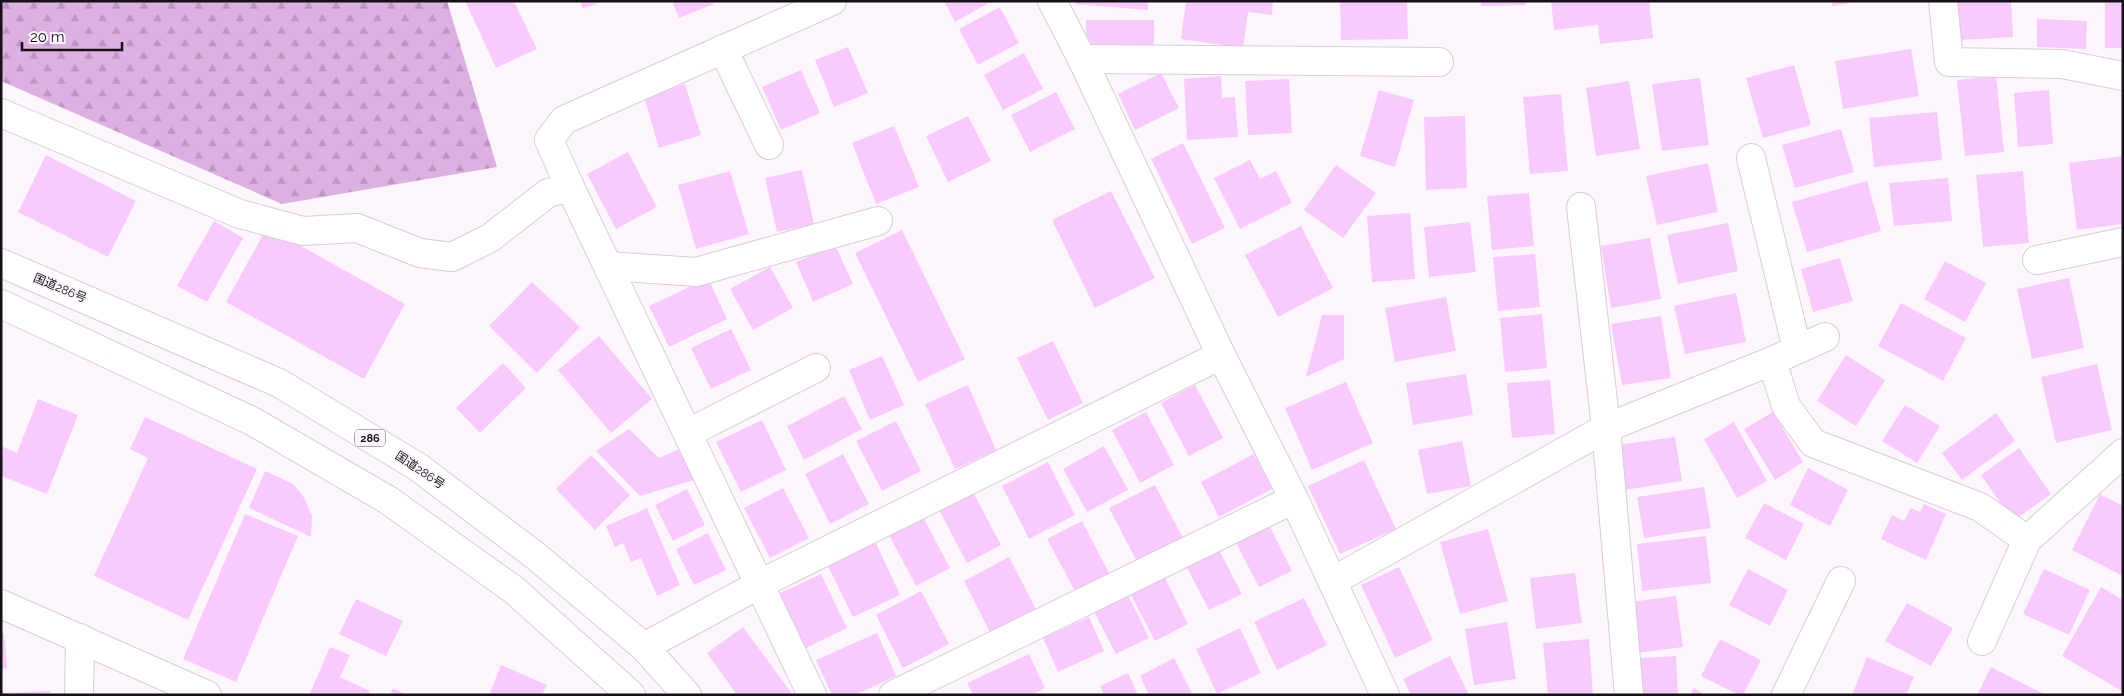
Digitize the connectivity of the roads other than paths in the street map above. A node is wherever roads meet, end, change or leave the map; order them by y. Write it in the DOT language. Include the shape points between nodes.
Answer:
graph roads {
  1 [pos="832,1"];
  2 [pos="1052,1"];
  3 [pos="1944,1"];
  4 [pos="723,50"];
  5 [pos="1082,59"];
  6 [pos="1439,62"];
  7 [pos="2123,76"];
  8 [pos="1,113"];
  9 [pos="769,145"];
  10 [pos="1751,158"];
  11 [pos="570,187"];
  12 [pos="1581,207"];
  13 [pos="878,221"];
  14 [pos="2123,242"];
  15 [pos="2037,260"];
  16 [pos="1,262"];
  17 [pos="608,266"];
  18 [pos="1,304"];
  19 [pos="1825,337"];
  20 [pos="1797,350"];
  21 [pos="1221,355"];
  22 [pos="1772,361"];
  23 [pos="816,368"];
  24 [pos="1606,428"];
  25 [pos="688,433"];
  26 [pos="2123,453"];
  27 [pos="1294,499"];
  28 [pos="2027,540"];
  29 [pos="1333,581"];
  30 [pos="1841,581"];
  31 [pos="760,584"];
  32 [pos="1,604"];
  33 [pos="80,638"];
  34 [pos="1982,641"];
  35 [pos="644,647"];
  36 [pos="80,695"];
  37 [pos="207,695"];
  38 [pos="630,695"];
  39 [pos="687,695"];
  40 [pos="812,695"];
  41 [pos="893,695"];
  42 [pos="1385,695"];
  43 [pos="1629,695"];
  44 [pos="1786,695"];
  1 -- 4 [label="main road"];
  2 -- 5 [label="main road"];
  3 -- 7 [label="main road" via="1949,62 2062,64"];
  4 -- 9 [label="main road"];
  4 -- 11 [label="main road" via="564,120 549,140"];
  5 -- 6 [label="main road"];
  5 -- 21 [label="main road"];
  8 -- 11 [label="main road" via="240,214 303,231 357,228 420,254 452,257 490,238 548,193"];
  10 -- 20 [label="main road"];
  11 -- 17 [label="main road"];
  12 -- 24 [label="main road"];
  13 -- 17 [label="main road" via="696,272"];
  14 -- 15 [label="main road"];
  16 -- 35 [label="main road, 国道286号 / 286" via="280,384 418,466 537,557"];
  17 -- 25 [label="main road"];
  18 -- 38 [label="main road" via="252,421 388,500 514,590"];
  19 -- 20 [label="main road"];
  20 -- 22 [label="main road"];
  21 -- 27 [label="main road"];
  21 -- 31 [label="main road"];
  22 -- 24 [label="main road"];
  22 -- 28 [label="main road" via="1786,406 1812,443 1980,507"];
  23 -- 25 [label="main road"];
  24 -- 29 [label="main road"];
  24 -- 43 [label="main road"];
  25 -- 31 [label="main road"];
  26 -- 28 [label="main road"];
  27 -- 29 [label="main road"];
  27 -- 41 [label="main road"];
  28 -- 34 [label="main road"];
  29 -- 42 [label="main road"];
  30 -- 44 [label="main road"];
  31 -- 35 [label="main road"];
  31 -- 40 [label="main road"];
  32 -- 33 [label="main road"];
  33 -- 36 [label="main road"];
  33 -- 37 [label="main road"];
  35 -- 39 [label="main road, 国道286号 / 286"];
}
